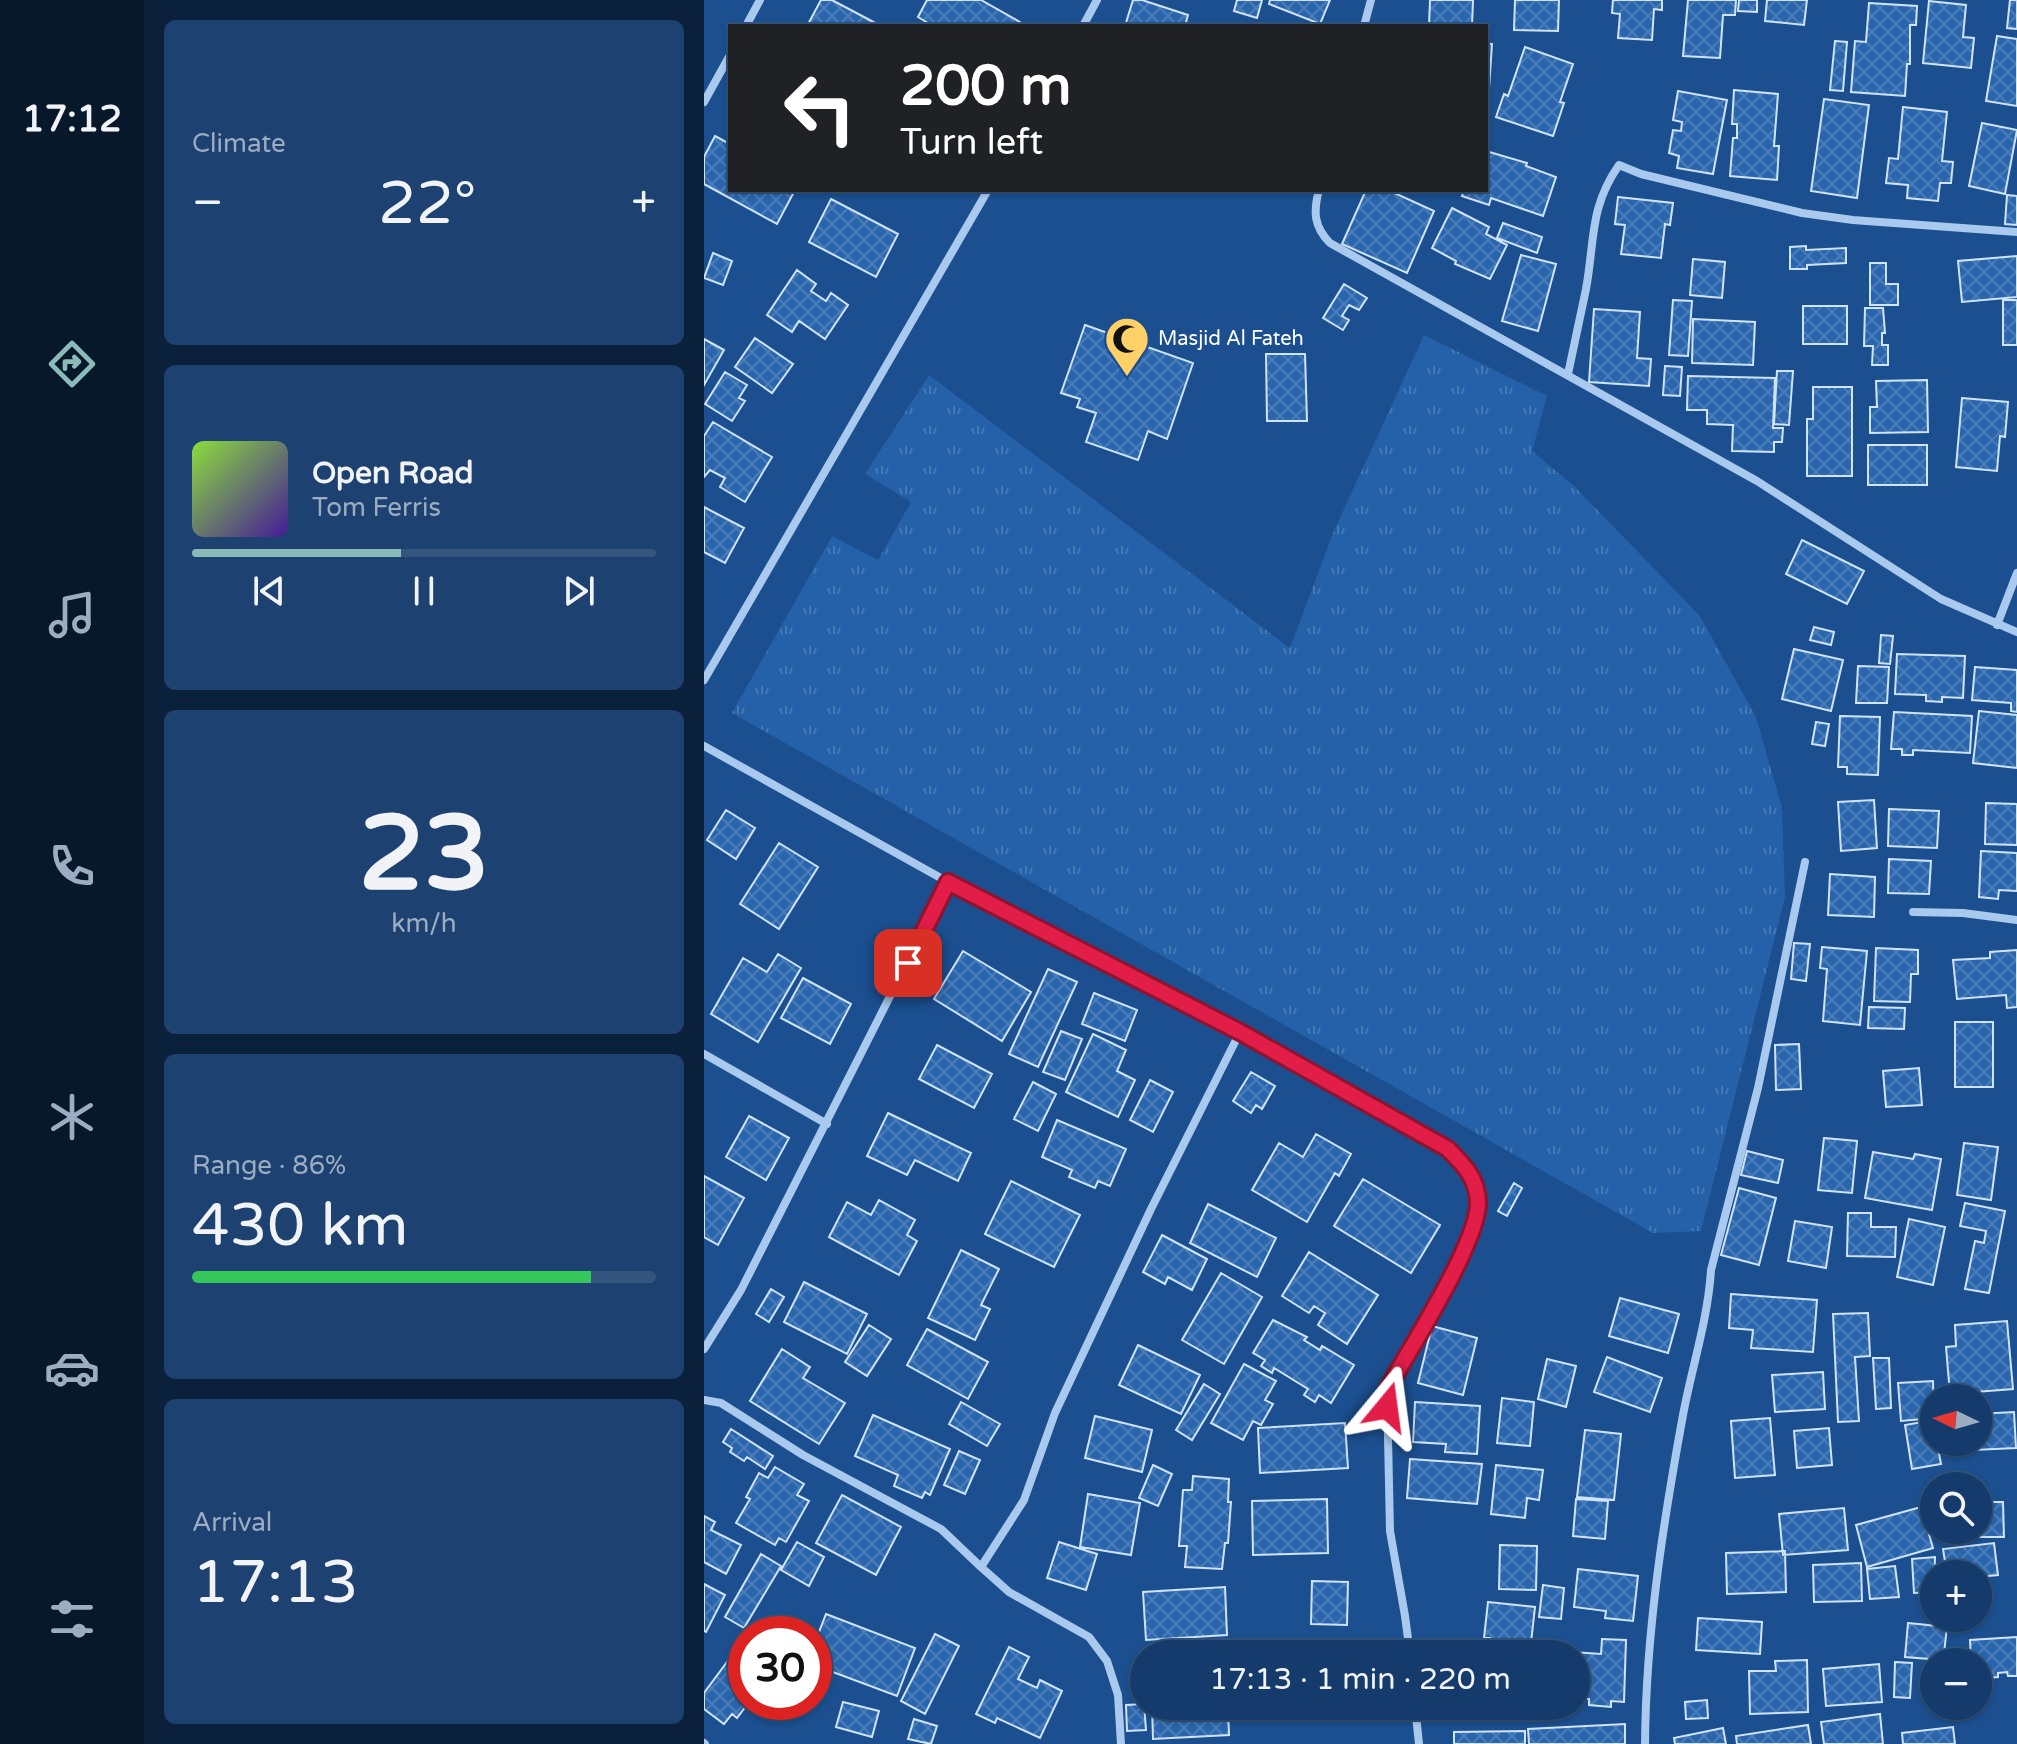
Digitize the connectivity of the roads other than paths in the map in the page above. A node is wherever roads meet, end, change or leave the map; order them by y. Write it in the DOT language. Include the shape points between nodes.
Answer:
graph roads {
  1 [pos="760,0"];
  2 [pos="1097,0"];
  3 [pos="1371,0"];
  4 [pos="747,24"];
  5 [pos="1084,24"];
  6 [pos="1365,24"];
  7 [pos="728,59"];
  8 [pos="704,102"];
  9 [pos="987,192"];
  10 [pos="1319,192"];
  11 [pos="2017,232"];
  12 [pos="1568,374"];
  13 [pos="2017,573"];
  14 [pos="1997,625"];
  15 [pos="2017,632"];
  16 [pos="704,680"];
  17 [pos="704,746"];
  18 [pos="1805,862"];
  19 [pos="948,882"];
  20 [pos="1913,912"];
  21 [pos="2017,920"];
  22 [pos="1240,1032"];
  23 [pos="704,1054"];
  24 [pos="827,1124"];
  25 [pos="704,1349"];
  26 [pos="704,1400"];
  27 [pos="981,1567"];
  28 [pos="1408,1640"];
  29 [pos="1416,1720"];
  30 [pos="1121,1744"];
  31 [pos="1419,1744"];
  32 [pos="1645,1744"];
  1 -- 4 [label="street"];
  2 -- 5 [label="street"];
  3 -- 6 [label="street"];
  7 -- 8 [label="street"];
  9 -- 16 [label="street"];
  10 -- 12 [label="street" via="1318,231 1330,243"];
  11 -- 12 [label="street" via="1802,213 1619,165 1596,211"];
  12 -- 14 [label="street" via="1757,481 1941,599"];
  13 -- 14 [label="street"];
  14 -- 15 [label="street"];
  17 -- 19 [label="street"];
  18 -- 32 [label="street" via="1758,1088 1711,1270 1662,1529 1645,1687"];
  19 -- 22 [label="street"];
  19 -- 24 [label="street"];
  20 -- 21 [label="street"];
  22 -- 27 [label="street" via="1055,1413 1024,1500"];
  22 -- 28 [label="street" via="1448,1149 1469,1169 1478,1201 1474,1226 1452,1275 1387,1390 1390,1531"];
  23 -- 24 [label="street"];
  24 -- 25 [label="street" via="741,1290"];
  26 -- 27 [label="street" via="721,1403 803,1455 941,1529"];
  27 -- 30 [label="street" via="1009,1592 1089,1637 1107,1661 1118,1695"];
  29 -- 31 [label="street"];
}
